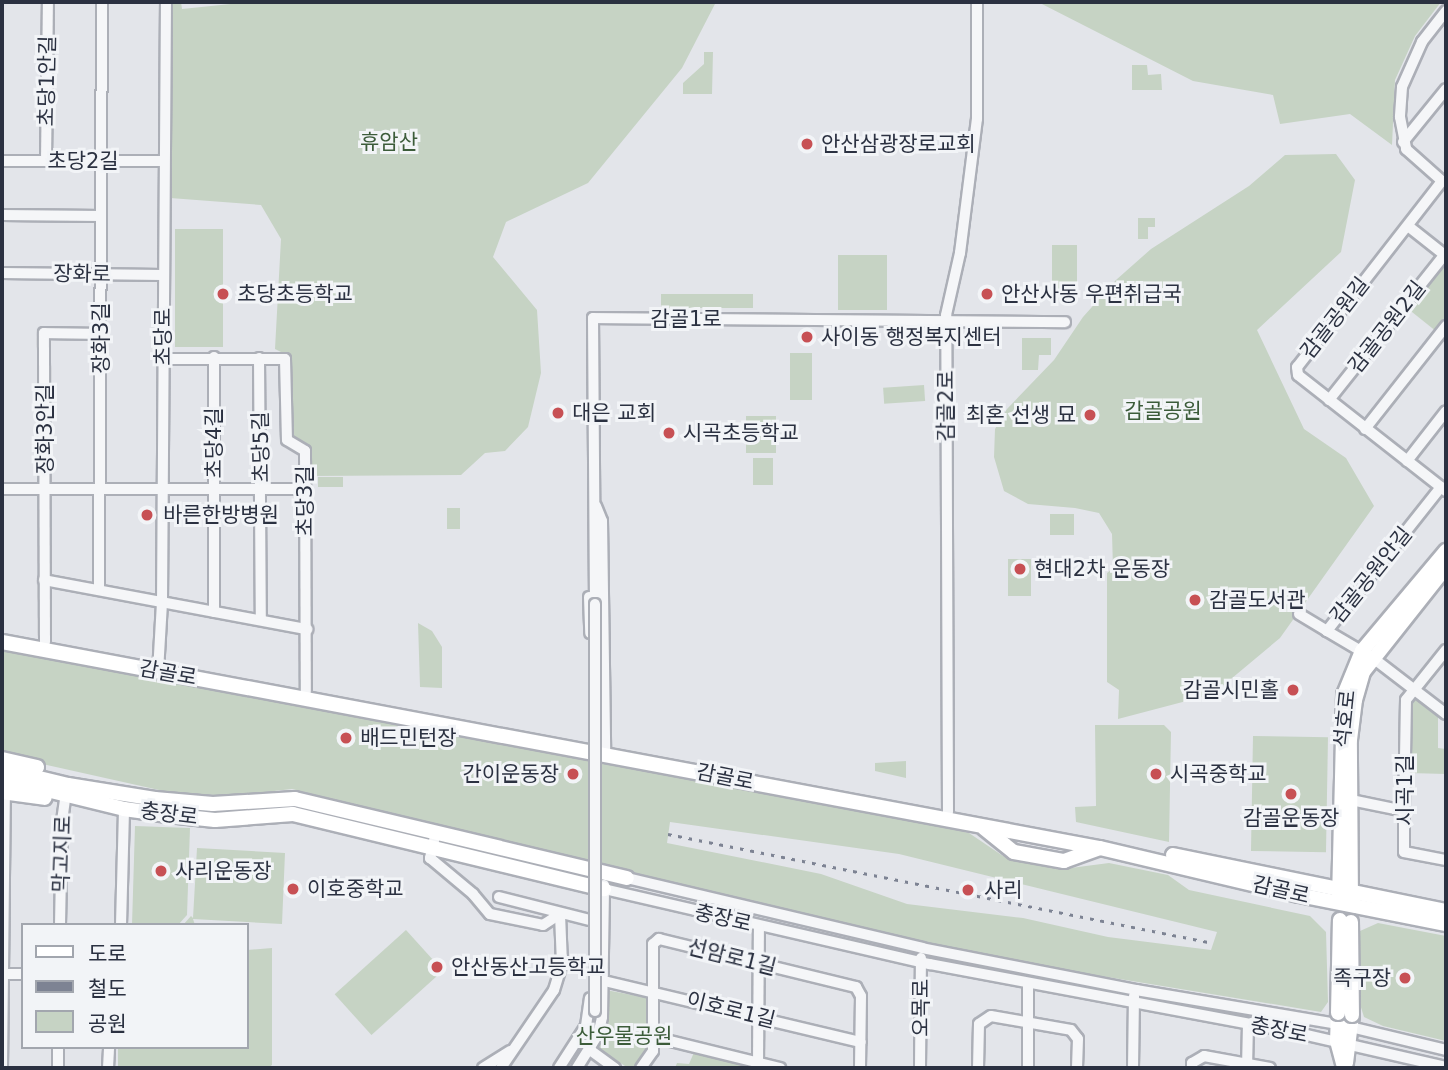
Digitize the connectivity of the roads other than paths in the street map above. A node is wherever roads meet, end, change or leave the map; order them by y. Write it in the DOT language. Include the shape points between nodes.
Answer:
graph roads {
  1 [pos="48,2"];
  2 [pos="102,2"];
  3 [pos="166,2"];
  4 [pos="977,2"];
  5 [pos="1446,11"];
  6 [pos="1446,89"];
  7 [pos="1403,142"];
  8 [pos="2,161"];
  9 [pos="46,161"];
  10 [pos="102,161"];
  11 [pos="164,161"];
  12 [pos="1445,181"];
  13 [pos="2,215"];
  14 [pos="101,216"];
  15 [pos="1408,226"];
  16 [pos="1445,255"];
  17 [pos="2,274"];
  18 [pos="101,275"];
  19 [pos="162,275"];
  20 [pos="946,320"];
  21 [pos="1065,322"];
  22 [pos="1446,326"];
  23 [pos="100,334"];
  24 [pos="214,358"];
  25 [pos="259,358"];
  26 [pos="163,359"];
  27 [pos="1329,400"];
  28 [pos="1446,411"];
  29 [pos="1366,429"];
  30 [pos="1407,461"];
  31 [pos="100,488"];
  32 [pos="2,489"];
  33 [pos="45,489"];
  34 [pos="163,489"];
  35 [pos="214,489"];
  36 [pos="261,489"];
  37 [pos="305,489"];
  38 [pos="1444,489"];
  39 [pos="593,496"];
  40 [pos="1446,551"];
  41 [pos="1446,567"];
  42 [pos="44,580"];
  43 [pos="99,590"];
  44 [pos="162,603"];
  45 [pos="214,612"];
  46 [pos="1299,614"];
  47 [pos="261,620"];
  48 [pos="307,629"];
  49 [pos="1327,631"];
  50 [pos="2,633"];
  51 [pos="2,642"];
  52 [pos="45,642"];
  53 [pos="1446,650"];
  54 [pos="1367,655"];
  55 [pos="158,667"];
  56 [pos="1415,689"];
  57 [pos="306,691"];
  58 [pos="1446,714"];
  59 [pos="599,750"];
  60 [pos="2,759"];
  61 [pos="2,769"];
  62 [pos="3,788"];
  63 [pos="66,790"];
  64 [pos="1351,800"];
  65 [pos="124,809"];
  66 [pos="1404,811"];
  67 [pos="948,812"];
  68 [pos="3,831"];
  69 [pos="436,832"];
  70 [pos="432,848"];
  71 [pos="1446,860"];
  72 [pos="597,871"];
  73 [pos="627,878"];
  74 [pos="597,887"];
  75 [pos="499,897"];
  76 [pos="1345,898"];
  77 [pos="1446,911"];
  78 [pos="560,914"];
  79 [pos="590,920"];
  80 [pos="60,923"];
  81 [pos="121,923"];
  82 [pos="1446,924"];
  83 [pos="760,926"];
  84 [pos="922,948"];
  85 [pos="921,962"];
  86 [pos="760,963"];
  87 [pos="2,974"];
  88 [pos="21,974"];
  89 [pos="600,980"];
  90 [pos="1028,984"];
  91 [pos="1136,990"];
  92 [pos="653,991"];
  93 [pos="1133,1003"];
  94 [pos="758,1017"];
  95 [pos="1344,1020"];
  96 [pos="1029,1022"];
  97 [pos="1248,1024"];
  98 [pos="2,1033"];
  99 [pos="654,1037"];
  100 [pos="861,1042"];
  101 [pos="1343,1043"];
  102 [pos="58,1049"];
  103 [pos="109,1049"];
  104 [pos="514,1049"];
  105 [pos="1446,1049"];
  106 [pos="590,1050"];
  107 [pos="758,1062"];
  108 [pos="1247,1066"];
  109 [pos="1446,1067"];
  110 [pos="2,1068"];
  111 [pos="58,1068"];
  112 [pos="108,1068"];
  113 [pos="483,1068"];
  114 [pos="501,1068"];
  115 [pos="559,1068"];
  116 [pos="569,1068"];
  117 [pos="576,1068"];
  118 [pos="615,1068"];
  119 [pos="641,1068"];
  120 [pos="780,1068"];
  121 [pos="860,1068"];
  122 [pos="920,1068"];
  123 [pos="978,1068"];
  124 [pos="1028,1068"];
  125 [pos="1077,1068"];
  126 [pos="1133,1068"];
  127 [pos="1192,1068"];
  128 [pos="1270,1068"];
  129 [pos="1344,1068"];
  1 -- 9 [label="street, 초당1안길"];
  2 -- 10 [label="street, 장화3길"];
  3 -- 11 [label="street, 초당로"];
  4 -- 20 [label="street, 감골2로" via="977,119 960,253"];
  5 -- 7 [label="street" via="1422,42 1402,87"];
  6 -- 7 [label="street"];
  7 -- 12 [label="street"];
  8 -- 9 [label="street, 초당2길"];
  9 -- 10 [label="street, 초당2길"];
  10 -- 11 [label="street, 초당2길"];
  10 -- 14 [label="street, 장화3길"];
  11 -- 19 [label="street, 초당로"];
  12 -- 15 [label="street, 감골공원길"];
  13 -- 14 [label="street"];
  14 -- 18 [label="street, 장화3길"];
  15 -- 16 [label="street"];
  15 -- 27 [label="street, 감골공원길" via="1297,367 1298,375"];
  16 -- 27 [label="street, 감골공원2길"];
  17 -- 18 [label="street, 장화로"];
  18 -- 19 [label="street, 장화로"];
  18 -- 23 [label="street, 장화3길"];
  19 -- 26 [label="street, 초당로"];
  20 -- 21 [label="street, 감골1로"];
  20 -- 39 [label="street, 감골1로" via="593,318"];
  20 -- 67 [label="street, 감골2로"];
  22 -- 29 [label="street"];
  23 -- 31 [label="street, 장화3길"];
  23 -- 33 [label="street, 장화3안길" via="44,333"];
  24 -- 25 [label="street, 초당3길"];
  24 -- 26 [label="street, 초당3길"];
  24 -- 35 [label="street, 초당4길"];
  25 -- 36 [label="street, 초당5길"];
  25 -- 37 [label="street, 초당3길" via="285,359 287,440 305,451"];
  26 -- 34 [label="street, 초당로"];
  27 -- 29 [label="street, 감골공원길"];
  28 -- 30 [label="street"];
  29 -- 30 [label="street, 감골공원길"];
  30 -- 38 [label="street, 감골공원길"];
  31 -- 33 [label="street"];
  31 -- 34 [label="street"];
  31 -- 43 [label="street, 장화3길"];
  32 -- 33 [label="street"];
  33 -- 42 [label="street, 장화3안길"];
  34 -- 35 [label="street"];
  34 -- 44 [label="street, 초당로"];
  35 -- 36 [label="street"];
  35 -- 45 [label="street, 초당4길"];
  36 -- 37 [label="street"];
  36 -- 47 [label="street, 초당5길"];
  37 -- 48 [label="street, 초당3길"];
  38 -- 49 [label="street, 감골공원안길"];
  39 -- 59 [label="street" via="602,521"];
  39 -- 116 [label="street, 감골1로, bridge" via="595,1011 586,1044"];
  40 -- 54 [label="main road, 석호로"];
  41 -- 54 [label="main road, 석호로"];
  42 -- 43 [label="street"];
  42 -- 52 [label="street, 장화3안길"];
  43 -- 44 [label="street"];
  44 -- 45 [label="street"];
  44 -- 55 [label="street, 초당로"];
  45 -- 47 [label="street"];
  46 -- 49 [label="street"];
  47 -- 48 [label="street"];
  48 -- 57 [label="street, 초당3길"];
  49 -- 54 [label="street, 감골공원안길"];
  50 -- 52 [label="main road, 감골로"];
  51 -- 55 [label="main road, 감골로"];
  52 -- 55 [label="main road, 감골로"];
  53 -- 56 [label="street"];
  54 -- 56 [label="street, 감골공원안길"];
  54 -- 64 [label="main road, 석호로" via="1350,740"];
  54 -- 76 [label="main road, 석호로" via="1344,695"];
  55 -- 57 [label="main road, 감골로"];
  55 -- 59 [label="main road, 감골로"];
  56 -- 58 [label="street, 감골공원안길"];
  56 -- 66 [label="street, 시곡1길" via="1406,701"];
  57 -- 59 [label="main road, 감골로"];
  59 -- 67 [label="main road, 감골로"];
  59 -- 76 [label="main road, 감골로"];
  60 -- 63 [label="main road" via="52,771"];
  61 -- 63 [label="main road, 충장로"];
  62 -- 63 [label="main road, 충장로"];
  62 -- 68 [label="street"];
  63 -- 65 [label="main road, 충장로"];
  63 -- 69 [label="main road, 충장로" via="213,804 295,799"];
  63 -- 80 [label="street, 막고지로"];
  64 -- 66 [label="street"];
  64 -- 76 [label="main road, 석호로"];
  65 -- 70 [label="main road, 충장로" via="215,820 293,814"];
  65 -- 81 [label="street"];
  66 -- 71 [label="street, 시곡1길" via="1405,852"];
  67 -- 76 [label="main road, 감골로" via="1160,852"];
  68 -- 87 [label="street"];
  69 -- 70 [label="street"];
  69 -- 72 [label="main road, 충장로"];
  70 -- 74 [label="main road, 충장로"];
  70 -- 78 [label="street" via="430,858 490,914 543,925"];
  72 -- 73 [label="main road, 충장로"];
  72 -- 74 [label="street"];
  73 -- 84 [label="street, 충장로"];
  74 -- 79 [label="street"];
  74 -- 83 [label="street, 충장로"];
  74 -- 89 [label="street"];
  75 -- 78 [label="street"];
  76 -- 77 [label="main road, 감골로"];
  76 -- 82 [label="main road, 감골로"];
  76 -- 95 [label="main road, 석호로, bridge"];
  78 -- 79 [label="street"];
  78 -- 104 [label="street" via="562,964 554,990"];
  79 -- 115 [label="street" via="590,1010 579,1041"];
  83 -- 85 [label="street, 충장로"];
  83 -- 86 [label="street"];
  84 -- 85 [label="street, 오목로"];
  84 -- 91 [label="street, 충장로"];
  85 -- 90 [label="street, 충장로"];
  85 -- 122 [label="street, 오목로"];
  86 -- 92 [label="street, 선암로1길" via="659,939 653,944"];
  86 -- 94 [label="street"];
  86 -- 100 [label="street, 선암로1길" via="856,987 861,996"];
  87 -- 88 [label="street"];
  87 -- 98 [label="street"];
  89 -- 92 [label="street, 이호로1길"];
  89 -- 106 [label="street" via="602,1017"];
  90 -- 93 [label="street, 충장로"];
  90 -- 96 [label="street"];
  91 -- 93 [label="street"];
  91 -- 95 [label="street, 충장로"];
  92 -- 94 [label="street, 이호로1길"];
  92 -- 99 [label="street, 선암로1길"];
  93 -- 97 [label="street, 충장로"];
  93 -- 126 [label="street"];
  94 -- 100 [label="street, 이호로1길"];
  94 -- 107 [label="street"];
  95 -- 101 [label="main road"];
  95 -- 105 [label="street, 충장로"];
  96 -- 123 [label="street" via="991,1016 979,1024"];
  96 -- 124 [label="street"];
  96 -- 125 [label="street" via="1071,1030 1078,1039"];
  97 -- 101 [label="street, 충장로"];
  97 -- 108 [label="street"];
  98 -- 110 [label="street"];
  99 -- 107 [label="street"];
  99 -- 119 [label="street, 선암로1길" via="653,1051"];
  100 -- 121 [label="street, 선암로1길"];
  101 -- 109 [label="street, 충장로"];
  101 -- 129 [label="main road"];
  102 -- 111 [label="street"];
  103 -- 112 [label="street"];
  104 -- 113 [label="street"];
  104 -- 114 [label="street"];
  106 -- 117 [label="street"];
  106 -- 118 [label="street"];
  107 -- 120 [label="street"];
  108 -- 127 [label="street" via="1204,1056 1192,1063"];
  108 -- 128 [label="street"];
}
